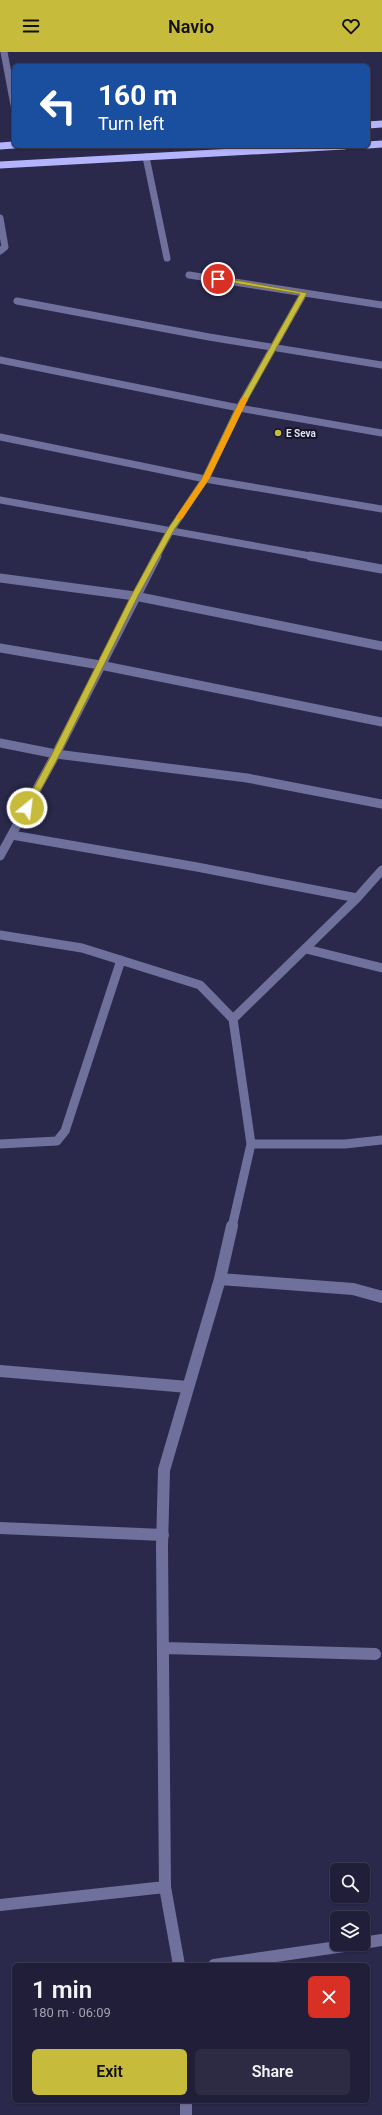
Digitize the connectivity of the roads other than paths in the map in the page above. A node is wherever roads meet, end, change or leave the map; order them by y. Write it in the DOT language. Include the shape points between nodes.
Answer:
graph roads {
  1 [pos="4,52"];
  2 [pos="12,94"];
  3 [pos="382,124"];
  4 [pos="370,125"];
  5 [pos="382,144"];
  6 [pos="12,145"];
  7 [pos="370,145"];
  8 [pos="0,146"];
  9 [pos="308,148"];
  10 [pos="146,157"];
  11 [pos="0,165"];
  12 [pos="0,218"];
  13 [pos="0,251"];
  14 [pos="167,258"];
  15 [pos="189,275"];
  16 [pos="304,293"];
  17 [pos="17,301"];
  18 [pos="382,305"];
  19 [pos="275,348"];
  20 [pos="0,360"];
  21 [pos="382,365"];
  22 [pos="239,408"];
  23 [pos="382,433"];
  24 [pos="0,437"];
  25 [pos="205,479"];
  26 [pos="0,500"];
  27 [pos="382,509"];
  28 [pos="171,530"];
  29 [pos="382,569"];
  30 [pos="0,578"];
  31 [pos="134,596"];
  32 [pos="382,646"];
  33 [pos="0,648"];
  34 [pos="100,665"];
  35 [pos="382,722"];
  36 [pos="0,743"];
  37 [pos="56,754"];
  38 [pos="382,804"];
  39 [pos="12,835"];
  40 [pos="0,856"];
  41 [pos="382,870"];
  42 [pos="377,879"];
  43 [pos="357,898"];
  44 [pos="0,935"];
  45 [pos="306,949"];
  46 [pos="121,960"];
  47 [pos="382,968"];
  48 [pos="233,1019"];
  49 [pos="382,1140"];
  50 [pos="0,1144"];
  51 [pos="251,1144"];
  52 [pos="220,1279"];
  53 [pos="382,1297"];
  54 [pos="0,1371"];
  55 [pos="188,1386"];
  56 [pos="0,1528"];
  57 [pos="163,1535"];
  58 [pos="164,1648"];
  59 [pos="375,1654"];
  60 [pos="165,1888"];
  61 [pos="0,1905"];
  62 [pos="382,1940"];
  63 [pos="370,1942"];
  64 [pos="330,1948"];
  65 [pos="179,1963"];
  66 [pos="228,1963"];
  67 [pos="186,2103"];
  68 [pos="186,2115"];
  1 -- 2 [label="street"];
  3 -- 4 [label="main road"];
  5 -- 7 [label="main road"];
  6 -- 8 [label="main road"];
  9 -- 10 [label="main road"];
  10 -- 11 [label="main road"];
  10 -- 14 [label="street"];
  12 -- 13 [label="street" via="5,247"];
  15 -- 16 [label="street"];
  16 -- 18 [label="street"];
  16 -- 19 [label="street"];
  17 -- 19 [label="street"];
  19 -- 21 [label="street"];
  19 -- 22 [label="street"];
  20 -- 22 [label="street"];
  22 -- 23 [label="street"];
  22 -- 25 [label="street"];
  24 -- 25 [label="street"];
  25 -- 27 [label="street"];
  25 -- 28 [label="street"];
  26 -- 28 [label="street"];
  28 -- 29 [label="street"];
  28 -- 31 [label="street"];
  30 -- 31 [label="street"];
  31 -- 32 [label="street"];
  31 -- 34 [label="street"];
  33 -- 34 [label="street"];
  34 -- 35 [label="street"];
  34 -- 37 [label="street"];
  36 -- 37 [label="street"];
  37 -- 38 [label="street" via="247,778"];
  37 -- 39 [label="street"];
  39 -- 40 [label="street"];
  39 -- 43 [label="street"];
  41 -- 42 [label="street"];
  42 -- 43 [label="street"];
  43 -- 45 [label="street"];
  44 -- 46 [label="street" via="82,948"];
  45 -- 47 [label="street"];
  45 -- 48 [label="street"];
  46 -- 48 [label="street" via="200,984"];
  46 -- 50 [label="street" via="65,1131 57,1141"];
  48 -- 51 [label="street"];
  49 -- 51 [label="street" via="345,1144"];
  51 -- 52 [label="street"];
  52 -- 53 [label="street" via="354,1289"];
  52 -- 55 [label="street"];
  54 -- 55 [label="street"];
  55 -- 57 [label="street" via="164,1470"];
  56 -- 57 [label="street"];
  57 -- 58 [label="street"];
  58 -- 59 [label="street"];
  58 -- 60 [label="street"];
  60 -- 61 [label="street"];
  60 -- 65 [label="street"];
  62 -- 63 [label="street"];
  64 -- 66 [label="street"];
  67 -- 68 [label="street"];
}
